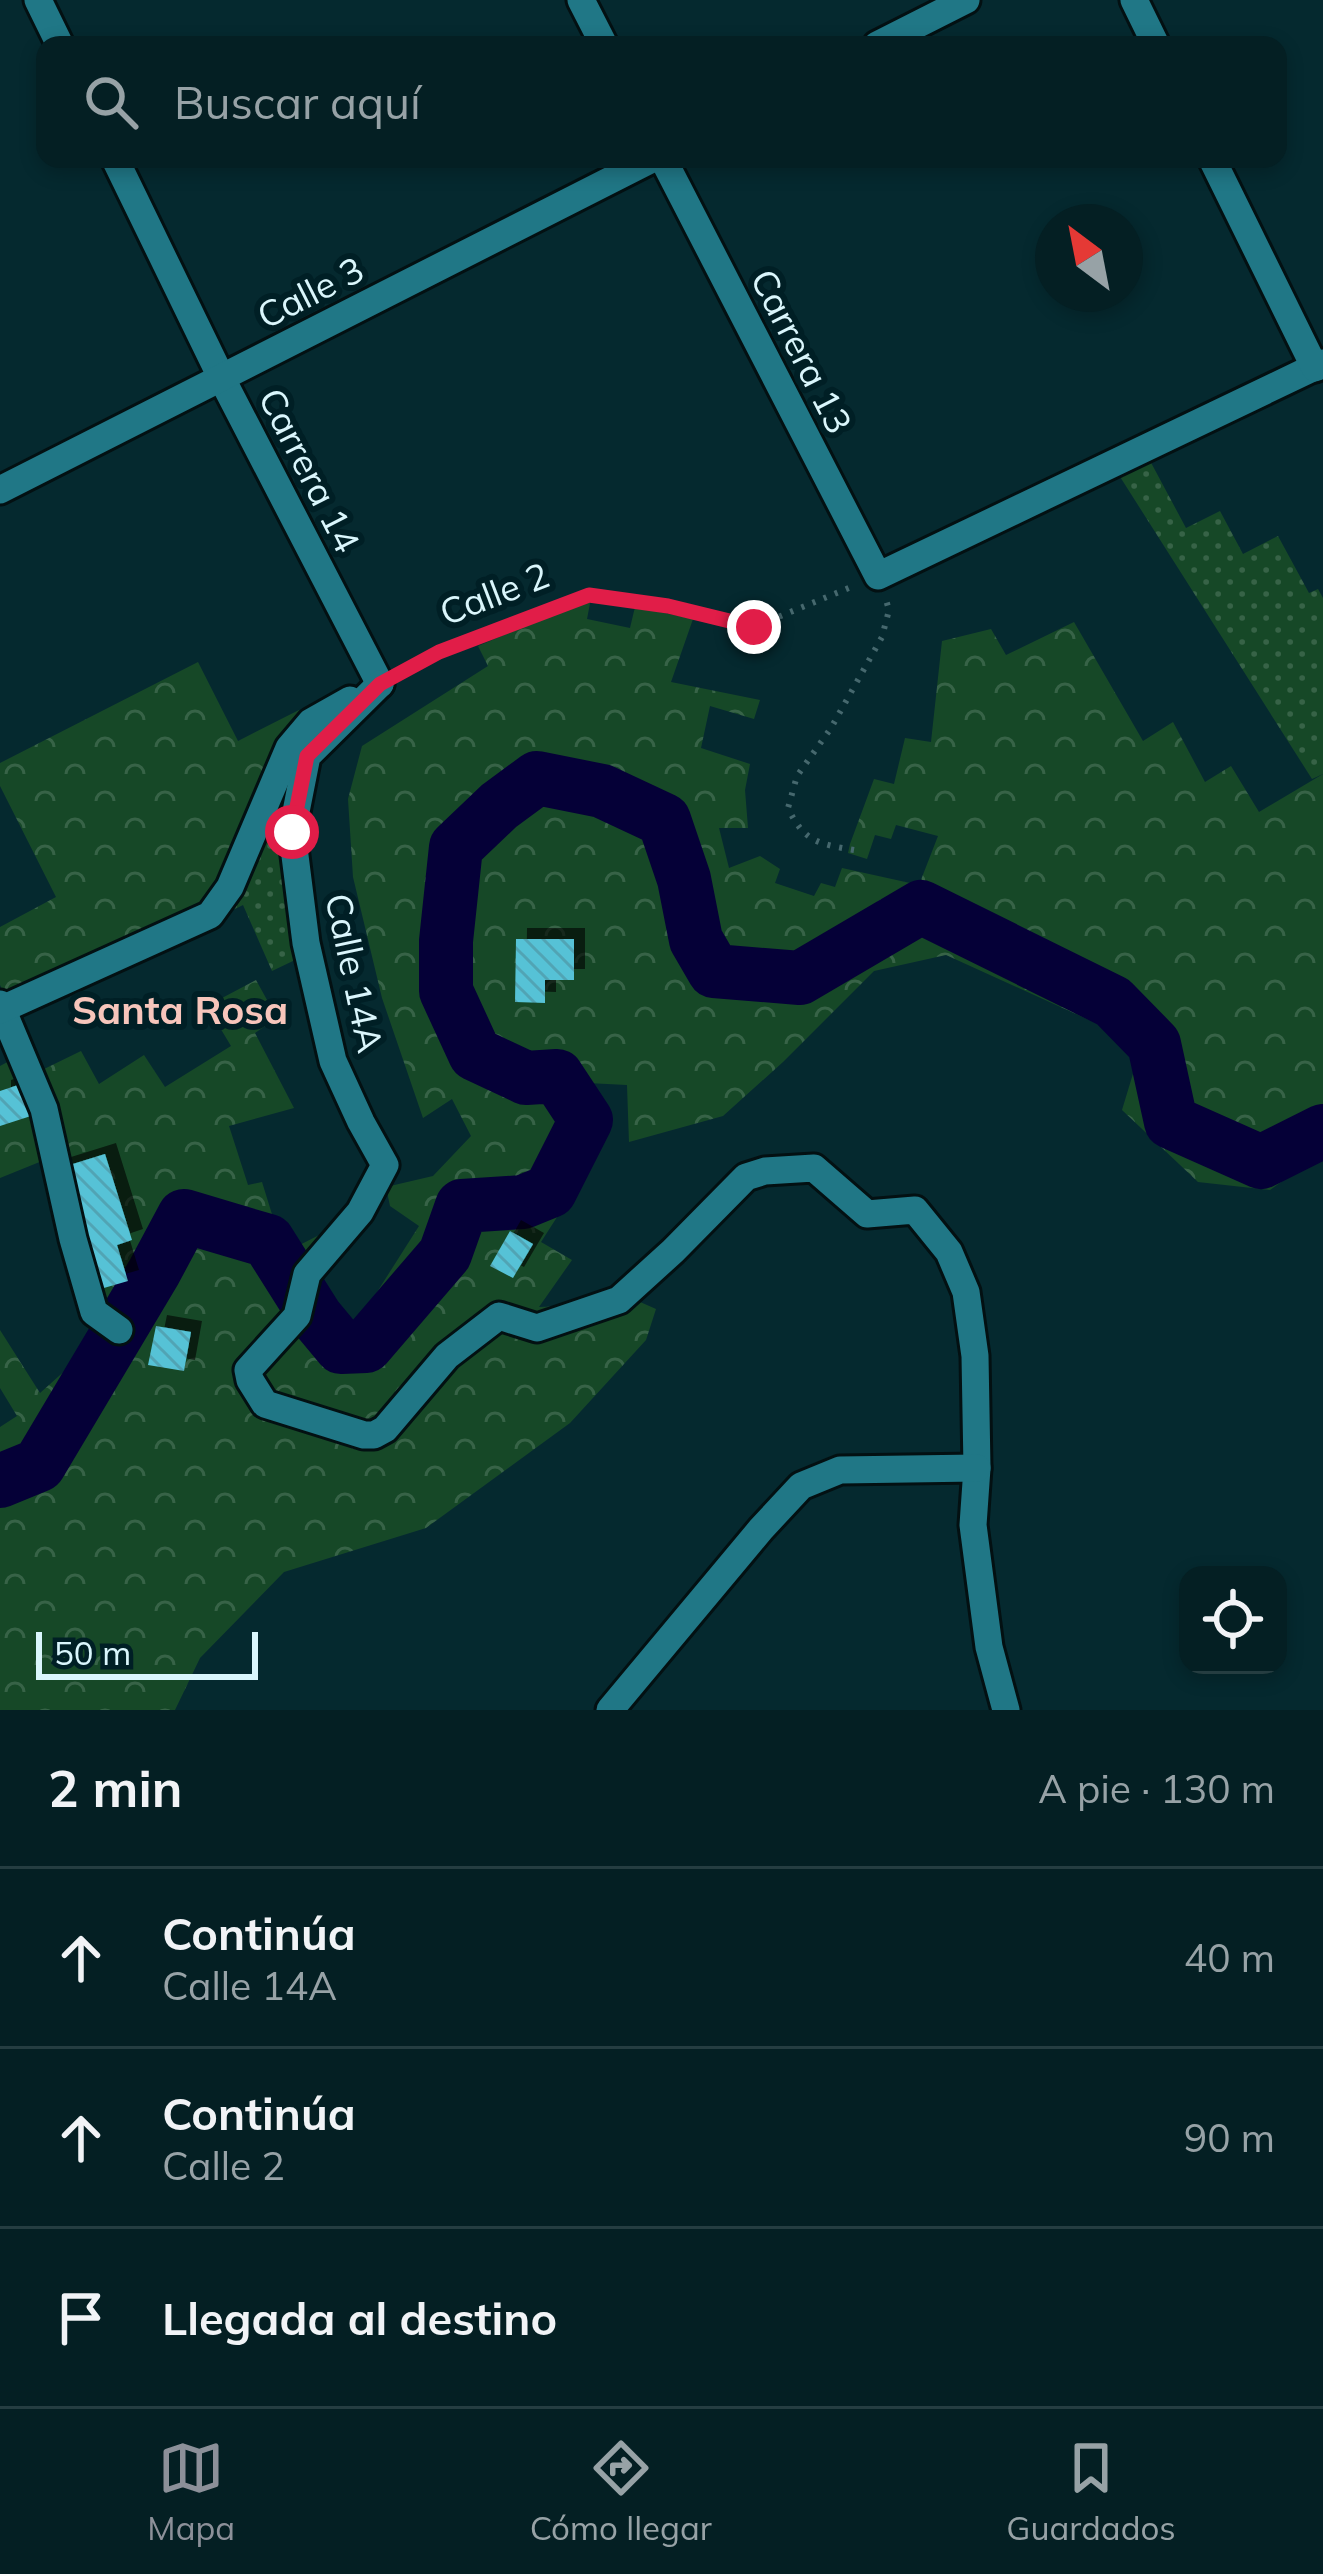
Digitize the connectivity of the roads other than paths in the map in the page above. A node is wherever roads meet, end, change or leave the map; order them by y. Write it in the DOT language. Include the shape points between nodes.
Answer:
graph roads {
  1 [pos="38,0"];
  2 [pos="581,0"];
  3 [pos="966,0"];
  4 [pos="1134,0"];
  5 [pos="56,36"];
  6 [pos="599,36"];
  7 [pos="895,36"];
  8 [pos="1152,36"];
  9 [pos="119,168"];
  10 [pos="634,168"];
  11 [pos="668,168"];
  12 [pos="1217,168"];
  13 [pos="1319,366"];
  14 [pos="221,377"];
  15 [pos="0,490"];
  16 [pos="380,684"];
  17 [pos="1,1008"];
  18 [pos="119,1330"];
  19 [pos="977,1468"];
  20 [pos="610,1710"];
  21 [pos="1006,1710"];
  1 -- 5 [label="street"];
  2 -- 6 [label="street"];
  3 -- 7 [label="street"];
  4 -- 8 [label="street"];
  9 -- 14 [label="street, Carrera 14"];
  10 -- 14 [label="street, Calle 3"];
  11 -- 13 [label="street, Carrera 13" via="878,576"];
  12 -- 13 [label="street"];
  14 -- 15 [label="street, Calle 3"];
  14 -- 16 [label="street, Carrera 14"];
  16 -- 17 [label="street" via="311,722 289,748 230,887 210,915"];
  16 -- 19 [label="street, Calle 14A" via="307,756 292,832 333,1060 385,1166 360,1212 307,1274 297,1316 248,1370 265,1404 374,1435 447,1356 499,1316 537,1328 619,1300 746,1177 814,1168 867,1214 915,1210 949,1252 966,1292 975,1356"];
  17 -- 18 [label="street" via="44,1109 94,1312"];
  19 -- 20 [label="street" via="840,1470 801,1486"];
  19 -- 21 [label="street" via="973,1525 982,1606"];
}
